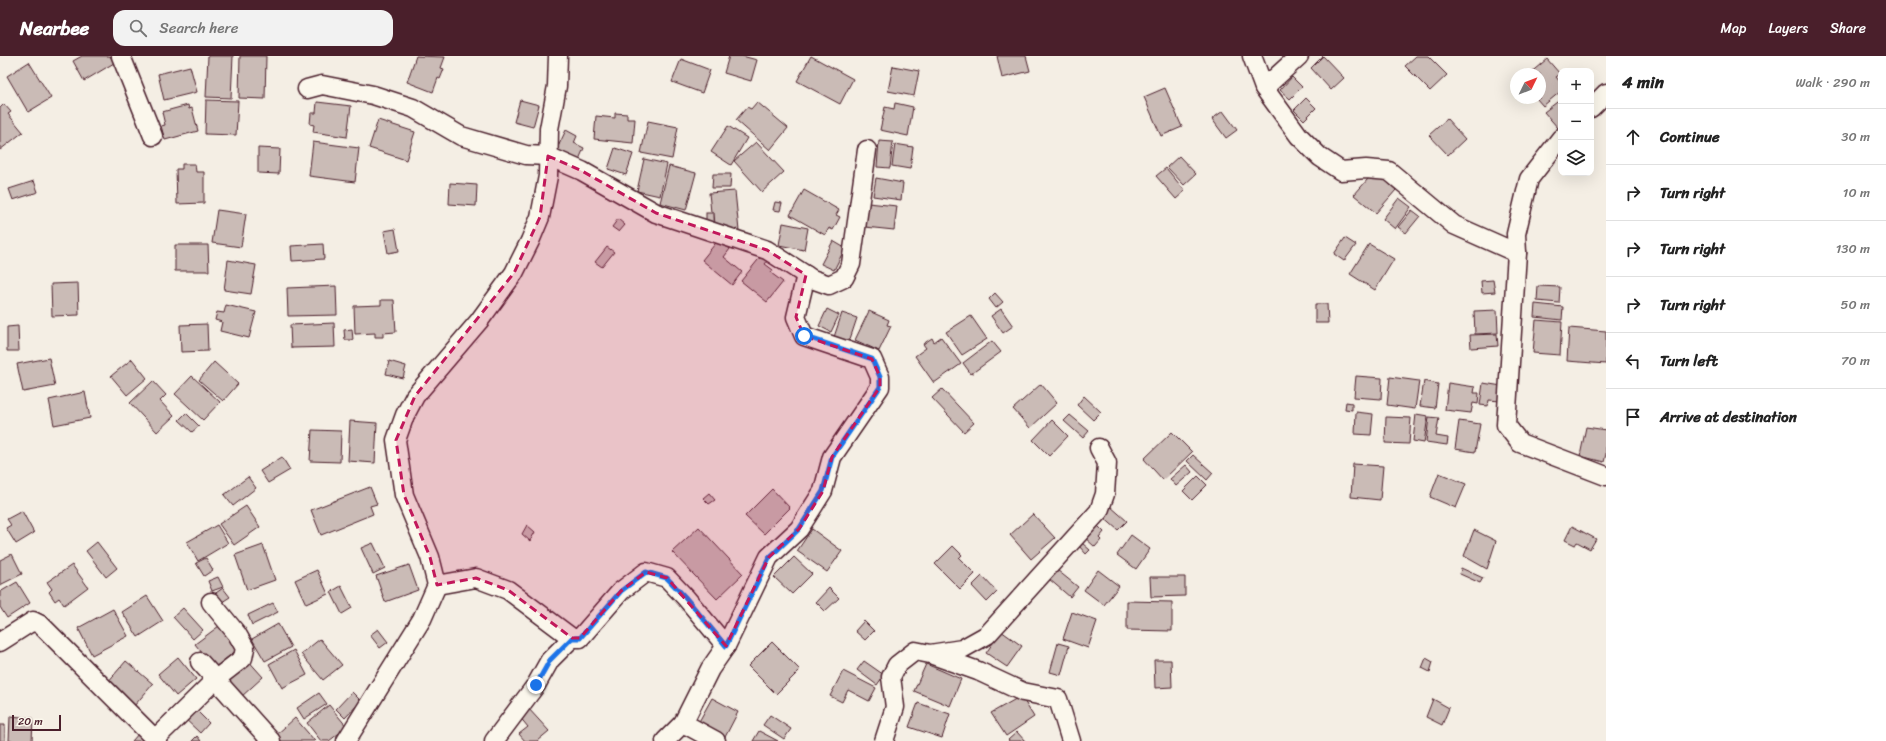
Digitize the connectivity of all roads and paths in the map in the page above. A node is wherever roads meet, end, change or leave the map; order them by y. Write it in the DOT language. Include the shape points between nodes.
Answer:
graph roads {
  1 [pos="121,56"];
  2 [pos="558,56"];
  3 [pos="1252,56"];
  4 [pos="1299,56"];
  5 [pos="1264,88"];
  6 [pos="307,89"];
  7 [pos="1606,93"];
  8 [pos="1594,105"];
  9 [pos="153,136"];
  10 [pos="1559,140"];
  11 [pos="867,150"];
  12 [pos="548,156"];
  13 [pos="1517,253"];
  14 [pos="806,275"];
  15 [pos="1100,448"];
  16 [pos="1606,476"];
  17 [pos="437,585"];
  18 [pos="211,602"];
  19 [pos="572,638"];
  20 [pos="0,642"];
  21 [pos="726,646"];
  22 [pos="930,654"];
  23 [pos="200,662"];
  24 [pos="216,679"];
  25 [pos="683,723"];
  26 [pos="156,740"];
  27 [pos="271,741"];
  28 [pos="346,741"];
  29 [pos="494,741"];
  30 [pos="665,741"];
  31 [pos="716,741"];
  32 [pos="884,741"];
  33 [pos="1071,741"];
  1 -- 9 [label="street"];
  2 -- 12 [label="street"];
  3 -- 5 [label="street"];
  4 -- 5 [label="street"];
  5 -- 13 [label="street" via="1299,136 1320,157 1341,171 1389,171 1454,225"];
  6 -- 12 [label="street" via="322,84 373,95 413,108 461,136 526,155"];
  7 -- 8 [label="street"];
  10 -- 13 [label="street" via="1529,179 1516,234"];
  11 -- 14 [label="street" via="851,264 844,278 829,285"];
  12 -- 14 [label="street" via="582,171 656,214 767,250"];
  12 -- 17 [label="street" via="548,176 540,218 514,273 479,321 415,396 404,415 396,440 404,495 430,557"];
  13 -- 16 [label="street" via="1506,425 1520,443"];
  14 -- 21 [label="street" via="796,317 804,336 872,359 880,377 880,387 832,457 823,491 799,529 769,558"];
  15 -- 22 [label="street" via="1107,463 1105,494 1099,511 987,635 962,649"];
  17 -- 19 [label="street" via="476,578 508,590"];
  17 -- 28 [label="street" via="422,619"];
  18 -- 24 [label="street" via="245,648 243,658"];
  19 -- 21 [label="street" via="580,638 621,591 646,572 667,578"];
  19 -- 29 [label="street" via="550,660 536,685"];
  20 -- 26 [label="street" via="33,621 41,625"];
  21 -- 25 [label="street" via="710,669"];
  22 -- 32 [label="street" via="915,651 897,665 891,677 895,707"];
  22 -- 33 [label="street" via="978,671 1023,692 1058,699"];
  23 -- 24 [label="street"];
  24 -- 26 [label="street"];
  24 -- 27 [label="street"];
  25 -- 30 [label="street"];
  25 -- 31 [label="street"];
}
